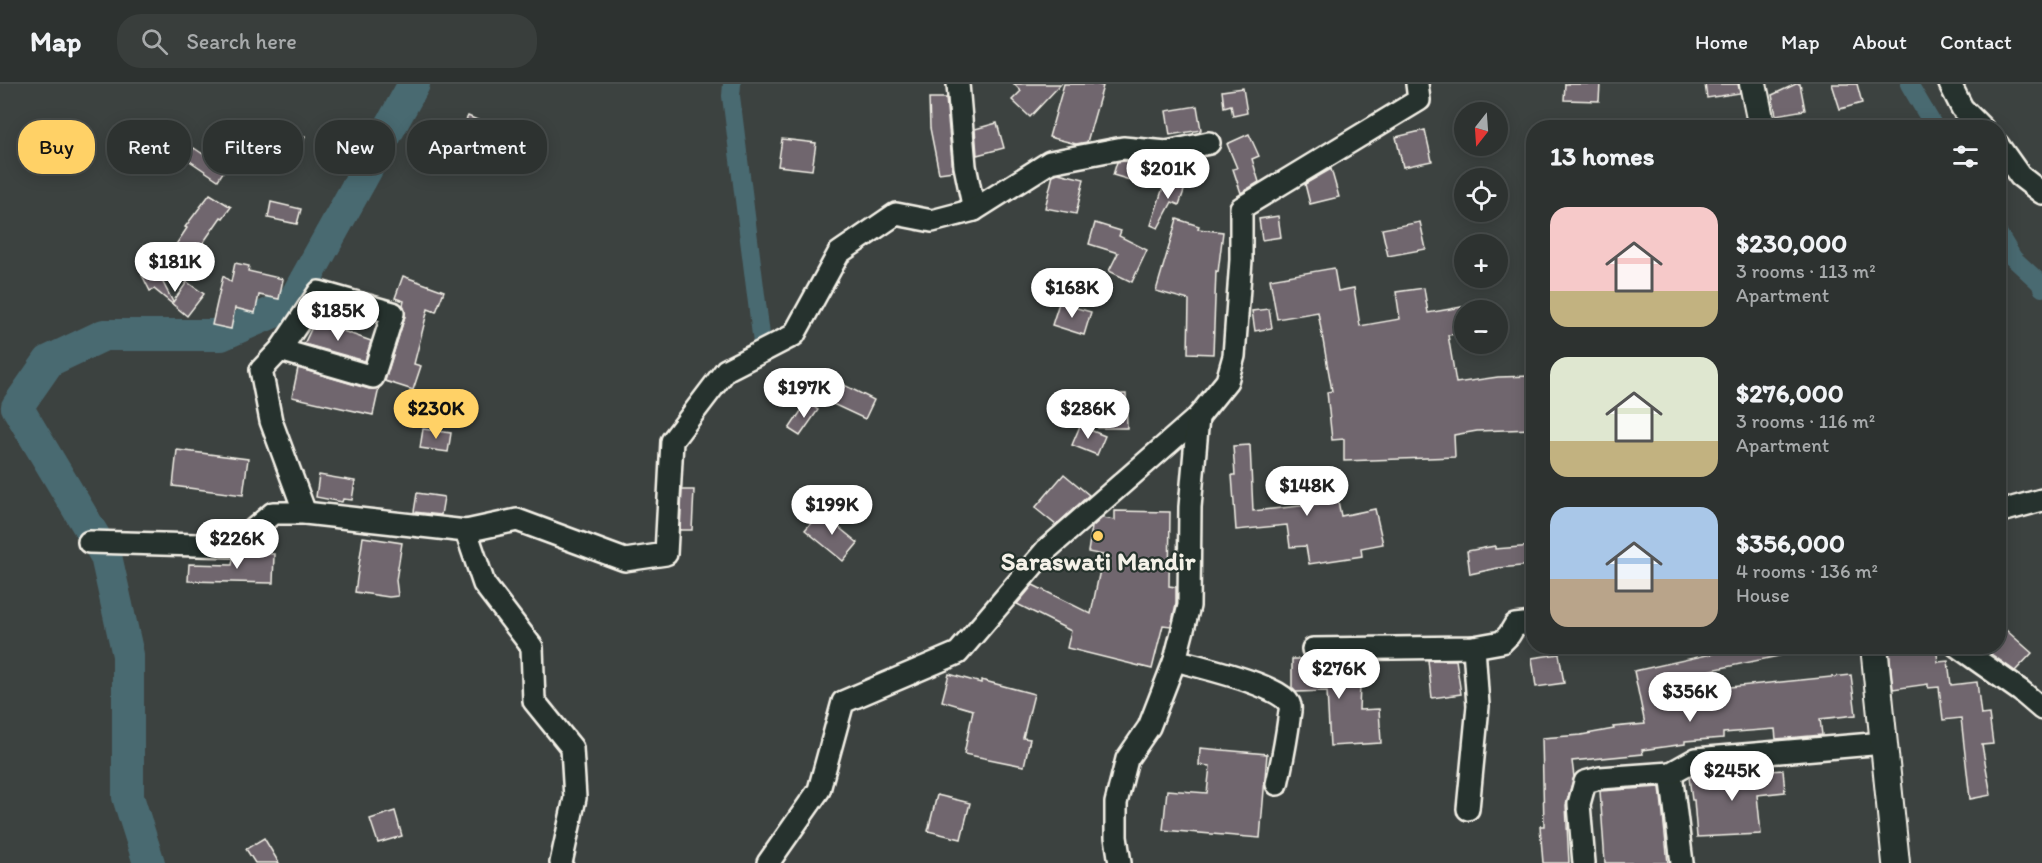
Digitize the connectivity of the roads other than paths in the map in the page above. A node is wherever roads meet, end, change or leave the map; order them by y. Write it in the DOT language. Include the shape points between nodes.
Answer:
graph roads {
  1 [pos="958,84"];
  2 [pos="1417,84"];
  3 [pos="1753,84"];
  4 [pos="1950,84"];
  5 [pos="1760,120"];
  6 [pos="1974,120"];
  7 [pos="1209,143"];
  8 [pos="2006,156"];
  9 [pos="2042,193"];
  10 [pos="974,210"];
  11 [pos="280,350"];
  12 [pos="1198,417"];
  13 [pos="2042,500"];
  14 [pos="2006,510"];
  15 [pos="304,513"];
  16 [pos="466,531"];
  17 [pos="88,542"];
  18 [pos="1526,624"];
  19 [pos="1474,647"];
  20 [pos="1313,649"];
  21 [pos="1875,654"];
  22 [pos="1968,654"];
  23 [pos="1175,660"];
  24 [pos="2042,709"];
  25 [pos="1884,743"];
  26 [pos="1671,773"];
  27 [pos="1277,784"];
  28 [pos="1468,809"];
  29 [pos="561,863"];
  30 [pos="768,863"];
  31 [pos="1120,863"];
  32 [pos="1584,863"];
  33 [pos="1682,863"];
  34 [pos="1896,863"];
  1 -- 10 [label="street" via="965,166"];
  2 -- 12 [label="street" via="1419,100 1241,208 1234,356 1227,381"];
  3 -- 5 [label="street"];
  4 -- 6 [label="street" via="1962,108"];
  7 -- 10 [label="street" via="1167,152 1123,148 1050,162"];
  8 -- 9 [label="street" via="2020,176"];
  10 -- 16 [label="street" via="932,221 896,214 839,253 794,335 726,370 672,441 666,554 625,560 517,520"];
  11 -- 11 [label="street" via="320,292 393,313 374,377"];
  11 -- 15 [label="street" via="261,370 271,421"];
  12 -- 23 [label="street" via="1190,507 1189,606"];
  12 -- 30 [label="street" via="1046,550 958,653 843,702 819,790"];
  13 -- 14 [label="street"];
  15 -- 16 [label="street"];
  15 -- 17 [label="street" via="273,513 234,546"];
  16 -- 29 [label="street" via="484,584 532,647 534,701 572,748 575,798"];
  18 -- 19 [label="street" via="1515,625 1502,642"];
  19 -- 20 [label="street"];
  19 -- 28 [label="street" via="1478,706"];
  21 -- 25 [label="street"];
  22 -- 24 [label="street"];
  23 -- 27 [label="street" via="1257,683 1287,698 1290,706 1286,748"];
  23 -- 31 [label="street" via="1149,727 1127,759 1116,803"];
  25 -- 26 [label="street" via="1696,759"];
  25 -- 34 [label="street"];
  26 -- 32 [label="street" via="1585,782 1579,804"];
  26 -- 33 [label="street"];
}
